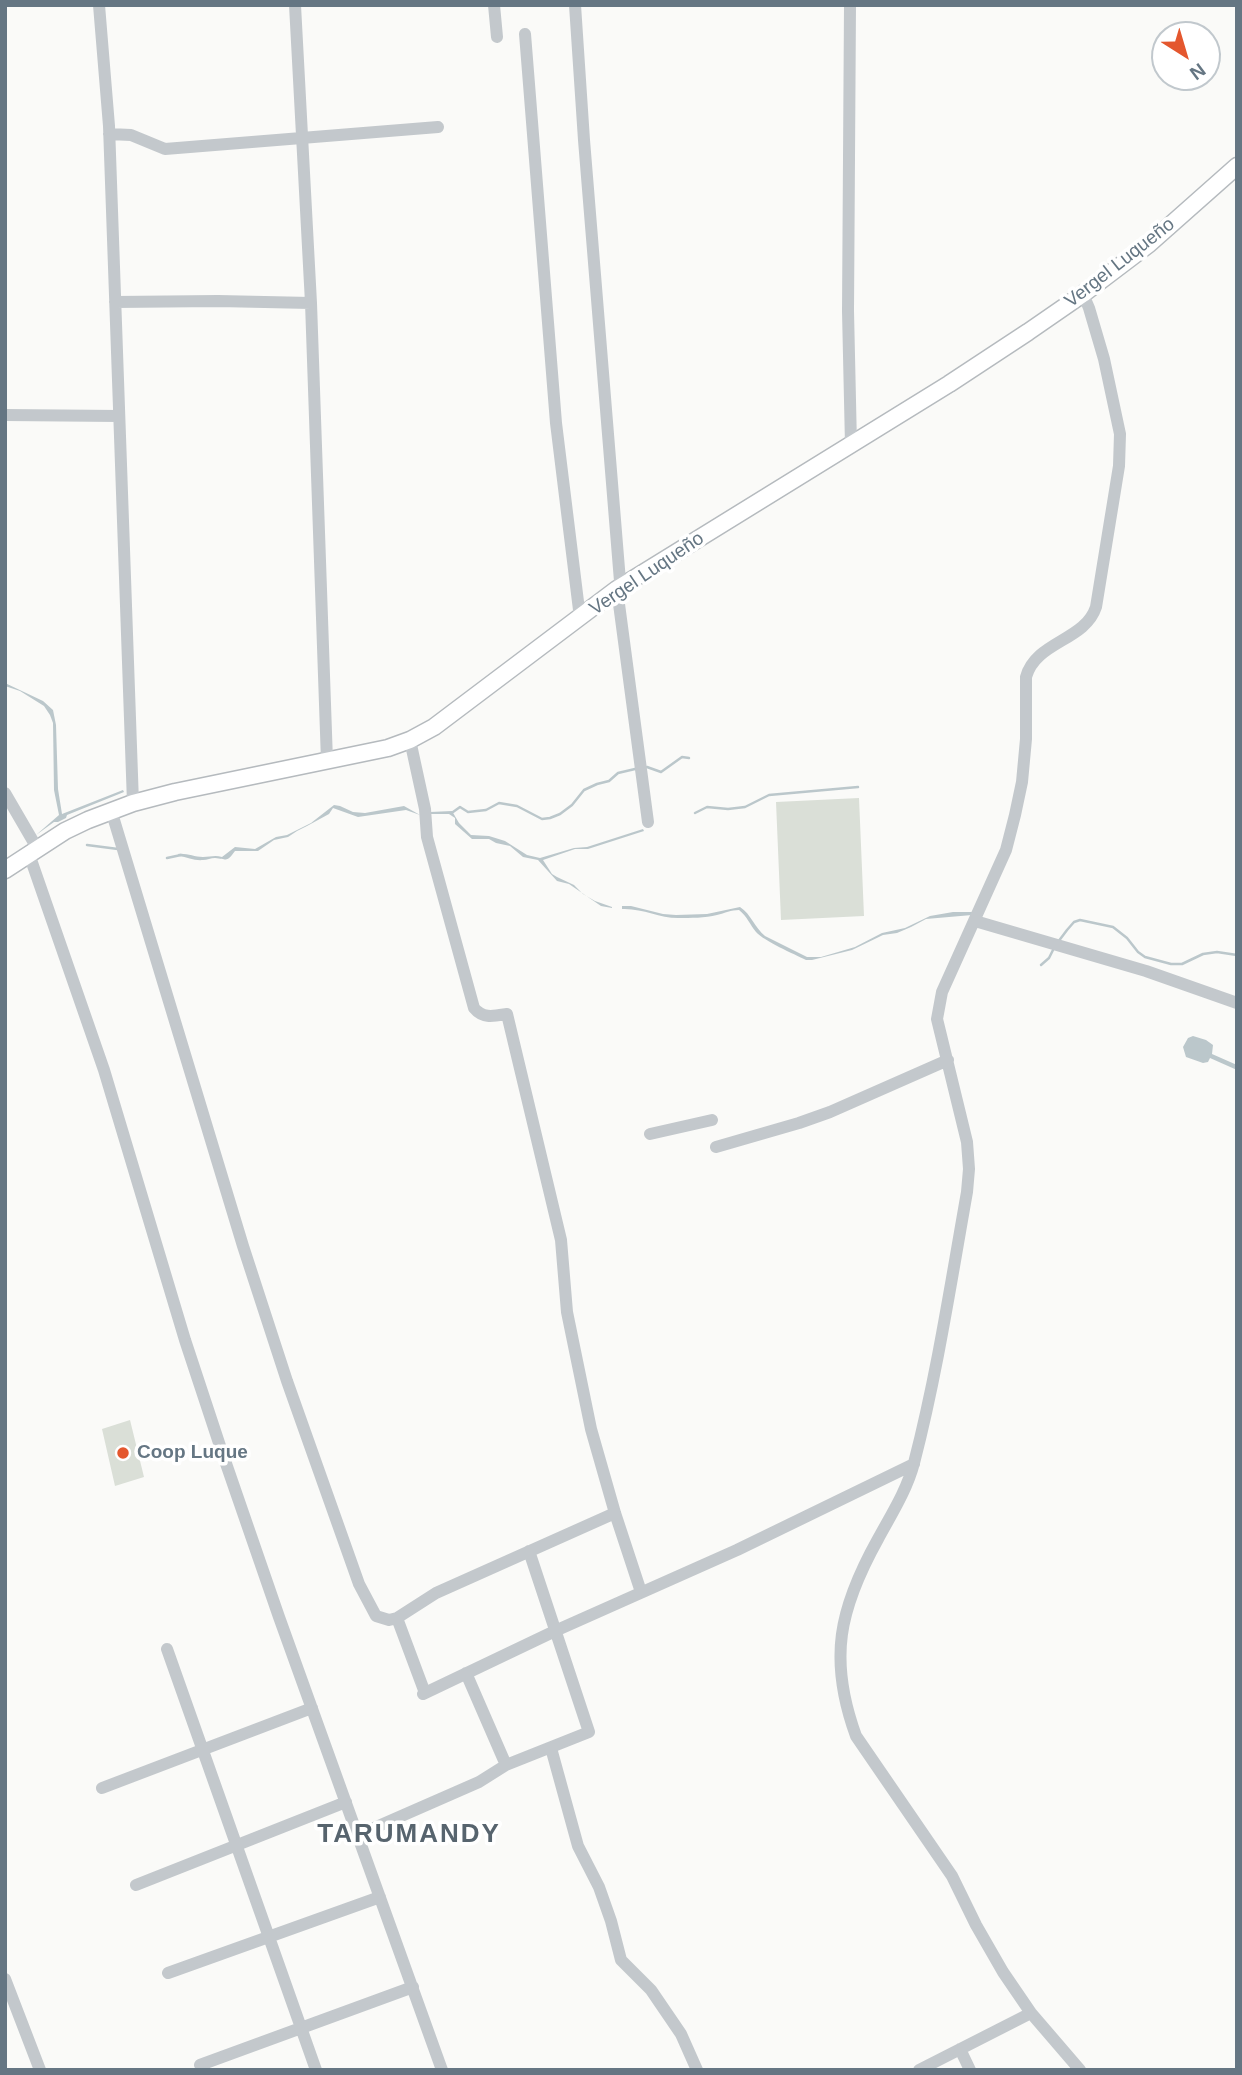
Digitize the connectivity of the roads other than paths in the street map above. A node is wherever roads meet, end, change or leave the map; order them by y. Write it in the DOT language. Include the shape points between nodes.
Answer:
graph roads {
  1 [pos="99,5"];
  2 [pos="295,5"];
  3 [pos="494,5"];
  4 [pos="575,5"];
  5 [pos="850,5"];
  6 [pos="525,34"];
  7 [pos="497,37"];
  8 [pos="438,127"];
  9 [pos="109,135"];
  10 [pos="303,138"];
  11 [pos="1237,166"];
  12 [pos="1083,294"];
  13 [pos="115,302"];
  14 [pos="311,303"];
  15 [pos="5,415"];
  16 [pos="119,416"];
  17 [pos="851,445"];
  18 [pos="617,589"];
  19 [pos="580,618"];
  20 [pos="410,740"];
  21 [pos="327,761"];
  22 [pos="5,793"];
  23 [pos="133,803"];
  24 [pos="111,810"];
  25 [pos="648,822"];
  26 [pos="33,851"];
  27 [pos="5,870"];
  28 [pos="975,921"];
  29 [pos="1237,1003"];
  30 [pos="948,1060"];
  31 [pos="712,1120"];
  32 [pos="650,1134"];
  33 [pos="716,1147"];
  34 [pos="914,1464"];
  35 [pos="614,1513"];
  36 [pos="529,1551"];
  37 [pos="641,1592"];
  38 [pos="397,1618"];
  39 [pos="555,1631"];
  40 [pos="167,1649"];
  41 [pos="467,1673"];
  42 [pos="312,1708"];
  43 [pos="551,1748"];
  44 [pos="203,1749"];
  45 [pos="506,1765"];
  46 [pos="102,1788"];
  47 [pos="346,1802"];
  48 [pos="358,1835"];
  49 [pos="237,1845"];
  50 [pos="136,1885"];
  51 [pos="380,1897"];
  52 [pos="269,1937"];
  53 [pos="168,1973"];
  54 [pos="5,1979"];
  55 [pos="412,1987"];
  56 [pos="1031,2012"];
  57 [pos="301,2028"];
  58 [pos="960,2049"];
  59 [pos="200,2064"];
  60 [pos="40,2070"];
  61 [pos="316,2070"];
  62 [pos="443,2070"];
  63 [pos="697,2070"];
  64 [pos="919,2070"];
  65 [pos="971,2070"];
  66 [pos="1080,2070"];
  1 -- 9 [label="street"];
  2 -- 10 [label="street"];
  3 -- 7 [label="street"];
  4 -- 18 [label="street" via="620,581"];
  5 -- 17 [label="street"];
  6 -- 19 [label="street" via="555,410"];
  8 -- 10 [label="street"];
  9 -- 10 [label="street" via="131,135 165,149"];
  9 -- 13 [label="street"];
  10 -- 14 [label="street"];
  11 -- 12 [label="main road, Vergel Luqueño" via="1149,244"];
  12 -- 17 [label="main road, Vergel Luqueño"];
  12 -- 28 [label="street" via="1104,359 1120,435 1118,476 1098,593 1088,622 1039,654 1028,669 1026,739 1016,815"];
  13 -- 14 [label="street"];
  13 -- 16 [label="street"];
  14 -- 21 [label="street"];
  15 -- 16 [label="street"];
  16 -- 23 [label="street"];
  17 -- 18 [label="main road, Vergel Luqueño"];
  18 -- 19 [label="main road, Vergel Luqueño"];
  18 -- 25 [label="street"];
  19 -- 20 [label="main road, Vergel Luqueño" via="444,720"];
  20 -- 21 [label="main road, Vergel Luqueño"];
  20 -- 35 [label="street" via="427,837 474,1008 488,1017 507,1014 561,1240 567,1311"];
  21 -- 23 [label="main road, Vergel Luqueño"];
  22 -- 26 [label="street"];
  23 -- 24 [label="main road, Vergel Luqueño"];
  24 -- 26 [label="main road, Vergel Luqueño"];
  24 -- 38 [label="street" via="287,1381 359,1584 376,1616"];
  26 -- 27 [label="main road, Vergel Luqueño"];
  26 -- 42 [label="street" via="185,1340"];
  28 -- 29 [label="street"];
  28 -- 30 [label="street" via="942,992 937,1019"];
  30 -- 33 [label="street" via="830,1112"];
  30 -- 34 [label="street" via="969,1169"];
  31 -- 32 [label="street"];
  34 -- 37 [label="street"];
  34 -- 56 [label="street" via="851,1591 845,1613 841,1658 847,1710 856,1736 952,1876 1003,1972"];
  35 -- 36 [label="street"];
  35 -- 37 [label="street"];
  36 -- 38 [label="street" via="436,1593"];
  36 -- 39 [label="street"];
  37 -- 39 [label="street"];
  38 -- 41 [label="street" via="424,1694"];
  39 -- 41 [label="street"];
  39 -- 43 [label="street" via="589,1732"];
  40 -- 44 [label="street"];
  41 -- 45 [label="street"];
  42 -- 44 [label="street"];
  42 -- 47 [label="street"];
  43 -- 45 [label="street"];
  43 -- 63 [label="street" via="578,1846 599,1887 621,1960 651,1990 681,2034"];
  44 -- 46 [label="street"];
  44 -- 49 [label="street"];
  45 -- 48 [label="street"];
  47 -- 48 [label="street"];
  47 -- 49 [label="street"];
  48 -- 51 [label="street"];
  49 -- 50 [label="street"];
  49 -- 52 [label="street"];
  51 -- 52 [label="street"];
  51 -- 55 [label="street"];
  52 -- 53 [label="street"];
  52 -- 57 [label="street"];
  54 -- 60 [label="street"];
  55 -- 57 [label="street"];
  55 -- 62 [label="street"];
  56 -- 58 [label="street"];
  56 -- 66 [label="street"];
  57 -- 59 [label="street"];
  57 -- 61 [label="street"];
  58 -- 64 [label="street"];
  58 -- 65 [label="street"];
}
